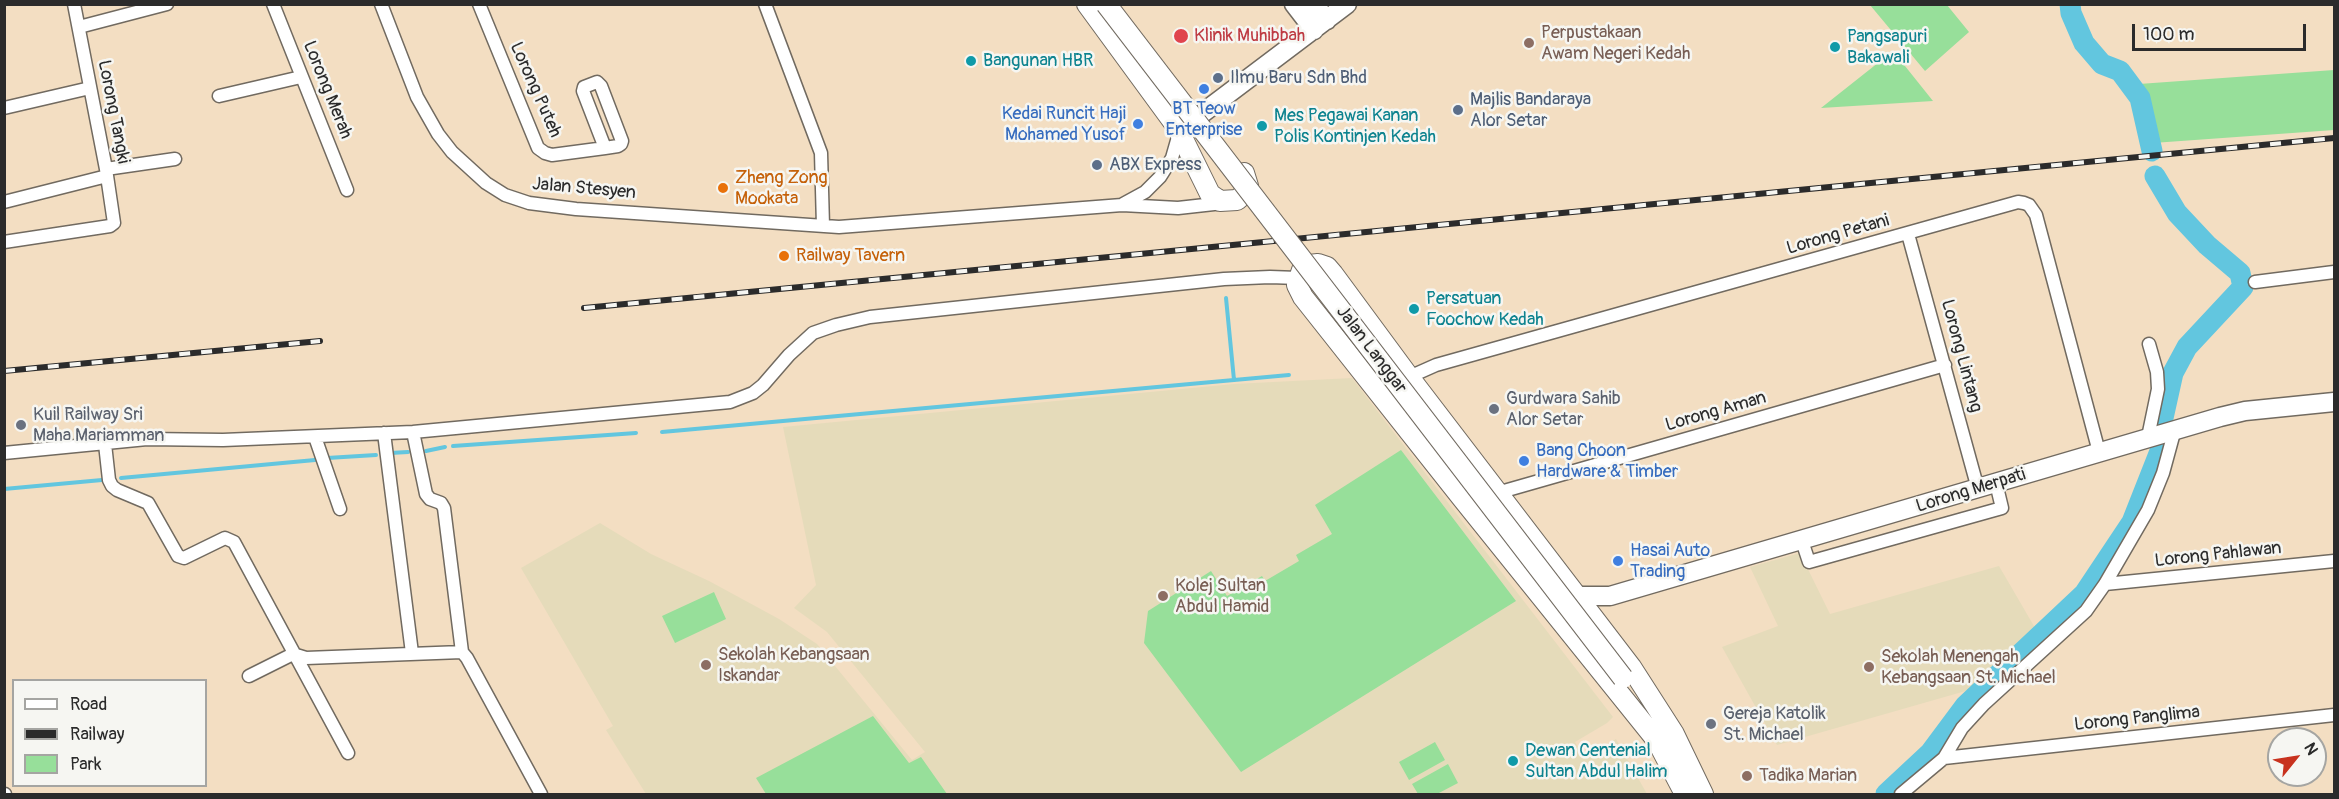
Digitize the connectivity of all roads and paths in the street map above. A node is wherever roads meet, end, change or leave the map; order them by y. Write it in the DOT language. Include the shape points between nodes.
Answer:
graph roads {
  1 [pos="74,4"];
  2 [pos="167,4"];
  3 [pos="273,4"];
  4 [pos="381,4"];
  5 [pos="479,4"];
  6 [pos="765,4"];
  7 [pos="1087,4"];
  8 [pos="1106,4"];
  9 [pos="1118,4"];
  10 [pos="1294,4"];
  11 [pos="1314,4"];
  12 [pos="1347,4"];
  13 [pos="1320,25"];
  14 [pos="79,27"];
  15 [pos="302,77"];
  16 [pos="90,88"];
  17 [pos="219,96"];
  18 [pos="4,108"];
  19 [pos="1200,115"];
  20 [pos="1177,127"];
  21 [pos="604,148"];
  22 [pos="175,159"];
  23 [pos="107,173"];
  24 [pos="347,190"];
  25 [pos="4,202"];
  26 [pos="1230,202"];
  27 [pos="1122,205"];
  28 [pos="823,226"];
  29 [pos="1908,234"];
  30 [pos="4,242"];
  31 [pos="2334,272"];
  32 [pos="1298,278"];
  33 [pos="2255,282"];
  34 [pos="2149,344"];
  35 [pos="1945,365"];
  36 [pos="1409,377"];
  37 [pos="2334,402"];
  38 [pos="2175,429"];
  39 [pos="413,432"];
  40 [pos="384,433"];
  41 [pos="315,437"];
  42 [pos="2148,437"];
  43 [pos="105,444"];
  44 [pos="2099,452"];
  45 [pos="4,453"];
  46 [pos="1996,483"];
  47 [pos="1978,489"];
  48 [pos="1497,493"];
  49 [pos="340,509"];
  50 [pos="1802,541"];
  51 [pos="2334,561"];
  52 [pos="2105,584"];
  53 [pos="1576,596"];
  54 [pos="1610,596"];
  55 [pos="1600,629"];
  56 [pos="462,652"];
  57 [pos="412,653"];
  58 [pos="293,654"];
  59 [pos="249,676"];
  60 [pos="2334,715"];
  61 [pos="1666,738"];
  62 [pos="348,753"];
  63 [pos="1944,758"];
  64 [pos="541,795"];
  65 [pos="1685,795"];
  66 [pos="1703,795"];
  67 [pos="1901,795"];
  1 -- 14 [label="street, Lorong Tangki"];
  2 -- 14 [label="street"];
  3 -- 15 [label="street, Lorong Merah"];
  4 -- 28 [label="street, Jalan Stesyen" via="417,97 438,134 468,168 505,195 529,203 576,209"];
  5 -- 21 [label="street, Lorong Puteh" via="538,148 552,155"];
  6 -- 28 [label="street" via="821,153"];
  7 -- 20 [label="main road"];
  8 -- 61 [label="main road, Jalan Langgar, bridge" via="1636,695 1657,713"];
  9 -- 19 [label="main road"];
  10 -- 13 [label="street"];
  11 -- 13 [label="street"];
  12 -- 13 [label="street"];
  13 -- 19 [label="street"];
  14 -- 16 [label="street, Lorong Tangki"];
  15 -- 17 [label="street"];
  15 -- 24 [label="street, Lorong Merah"];
  16 -- 18 [label="street"];
  16 -- 23 [label="street, Lorong Tangki"];
  19 -- 26 [label="main road" via="1248,182 1244,194"];
  20 -- 26 [label="main road" via="1210,194"];
  20 -- 27 [label="street" via="1176,148 1160,177 1145,192"];
  21 -- 21 [label="street, Lorong Puteh" via="583,91 597,82 602,86 622,141 618,146"];
  22 -- 23 [label="street"];
  23 -- 25 [label="street"];
  23 -- 30 [label="street, Lorong Tangki" via="114,221 110,226"];
  26 -- 27 [label="street, Jalan Stesyen" via="1178,208"];
  27 -- 28 [label="street, Jalan Stesyen"];
  29 -- 35 [label="street, Lorong Lintang"];
  29 -- 36 [label="street, Lorong Petani" via="1436,365"];
  29 -- 44 [label="street, Lorong Petani" via="2018,202 2029,205 2036,215"];
  31 -- 33 [label="street"];
  32 -- 36 [label="main road" via="1309,265 1327,267"];
  32 -- 39 [label="street" via="1224,279 870,317 813,333 763,385 730,402"];
  32 -- 61 [label="main road" via="1299,291 1475,516"];
  34 -- 42 [label="street" via="2158,389"];
  35 -- 47 [label="street, Lorong Lintang"];
  35 -- 48 [label="street, Lorong Aman"];
  36 -- 48 [label="main road"];
  37 -- 38 [label="street, Lorong Merpati" via="2245,411"];
  38 -- 42 [label="street, Lorong Merpati"];
  38 -- 52 [label="street" via="2148,510"];
  39 -- 40 [label="street"];
  39 -- 56 [label="street" via="426,494 444,508"];
  40 -- 41 [label="street"];
  40 -- 57 [label="street"];
  41 -- 43 [label="street" via="158,438"];
  41 -- 49 [label="street"];
  42 -- 44 [label="street, Lorong Merpati"];
  43 -- 45 [label="street"];
  43 -- 58 [label="street" via="112,486 148,502 178,556 184,558 225,538 234,542"];
  44 -- 46 [label="street, Lorong Merpati"];
  46 -- 47 [label="street, Lorong Merpati"];
  46 -- 50 [label="street" via="2002,508 1809,562"];
  47 -- 50 [label="street, Lorong Merpati"];
  48 -- 53 [label="main road"];
  50 -- 54 [label="street, Lorong Merpati"];
  51 -- 52 [label="street, Lorong Pahlawan"];
  52 -- 63 [label="street" via="2086,612 1984,704 1962,728"];
  53 -- 54 [label="street, Lorong Merpati"];
  53 -- 55 [label="main road"];
  54 -- 55 [label="street"];
  55 -- 61 [label="main road" via="1645,687"];
  56 -- 57 [label="street"];
  56 -- 64 [label="street"];
  57 -- 58 [label="street" via="306,658"];
  58 -- 59 [label="street"];
  58 -- 62 [label="street"];
  60 -- 63 [label="street, Lorong Panglima"];
  61 -- 65 [label="main road, Jalan Langgar"];
  61 -- 66 [label="main road, Jalan Langgar"];
  63 -- 67 [label="street"];
}
